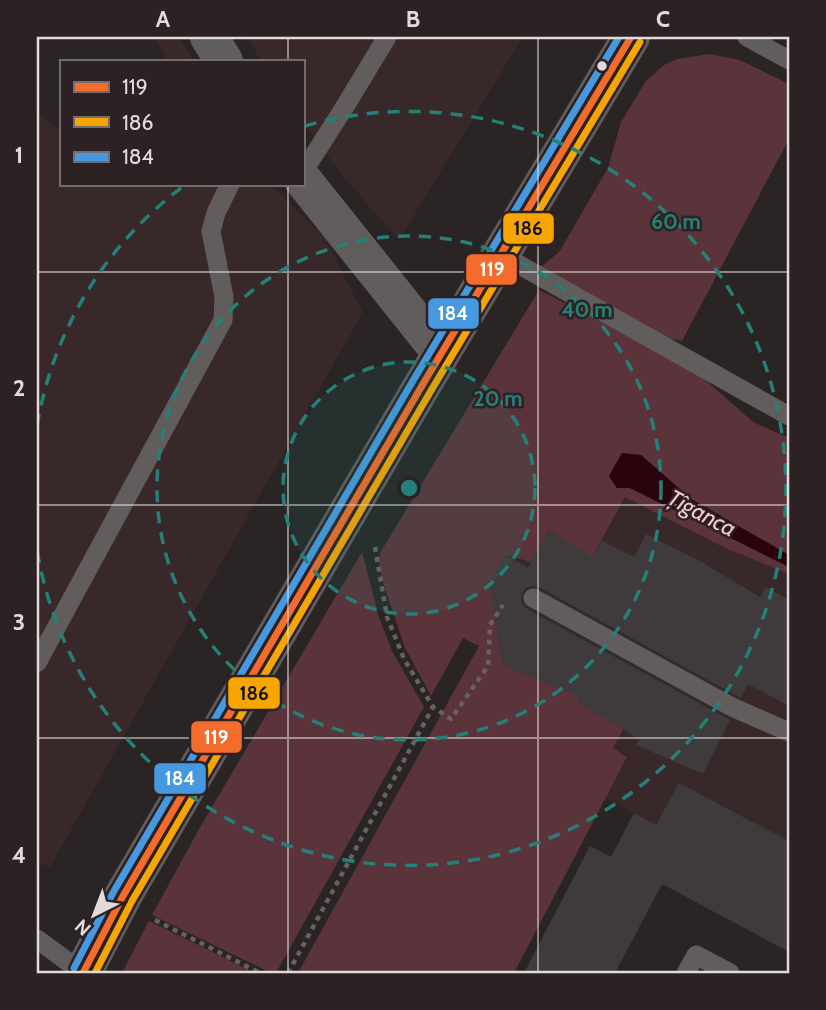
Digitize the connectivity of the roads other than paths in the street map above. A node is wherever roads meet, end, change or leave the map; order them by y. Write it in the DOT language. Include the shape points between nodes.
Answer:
graph roads {
  1 [pos="209,37"];
  2 [pos="387,37"];
  3 [pos="631,37"];
  4 [pos="747,37"];
  5 [pos="223,60"];
  6 [pos="789,60"];
  7 [pos="304,170"];
  8 [pos="304,181"];
  9 [pos="229,186"];
  10 [pos="500,254"];
  11 [pos="441,353"];
  12 [pos="789,416"];
  13 [pos="533,598"];
  14 [pos="37,663"];
  15 [pos="789,732"];
  16 [pos="37,939"];
  17 [pos="83,973"];
  18 [pos="686,973"];
  19 [pos="730,973"];
  1 -- 5 [label="main road"];
  2 -- 7 [label="lane"];
  3 -- 10 [label="main road"];
  4 -- 6 [label="lane"];
  8 -- 11 [label="main road"];
  9 -- 14 [label="lane" via="211,231 224,298 223,320"];
  10 -- 11 [label="main road"];
  10 -- 12 [label="lane"];
  11 -- 17 [label="main road" via="123,896"];
  13 -- 15 [label="lane"];
  16 -- 17 [label="lane"];
  18 -- 19 [label="lane" via="696,954"];
}
